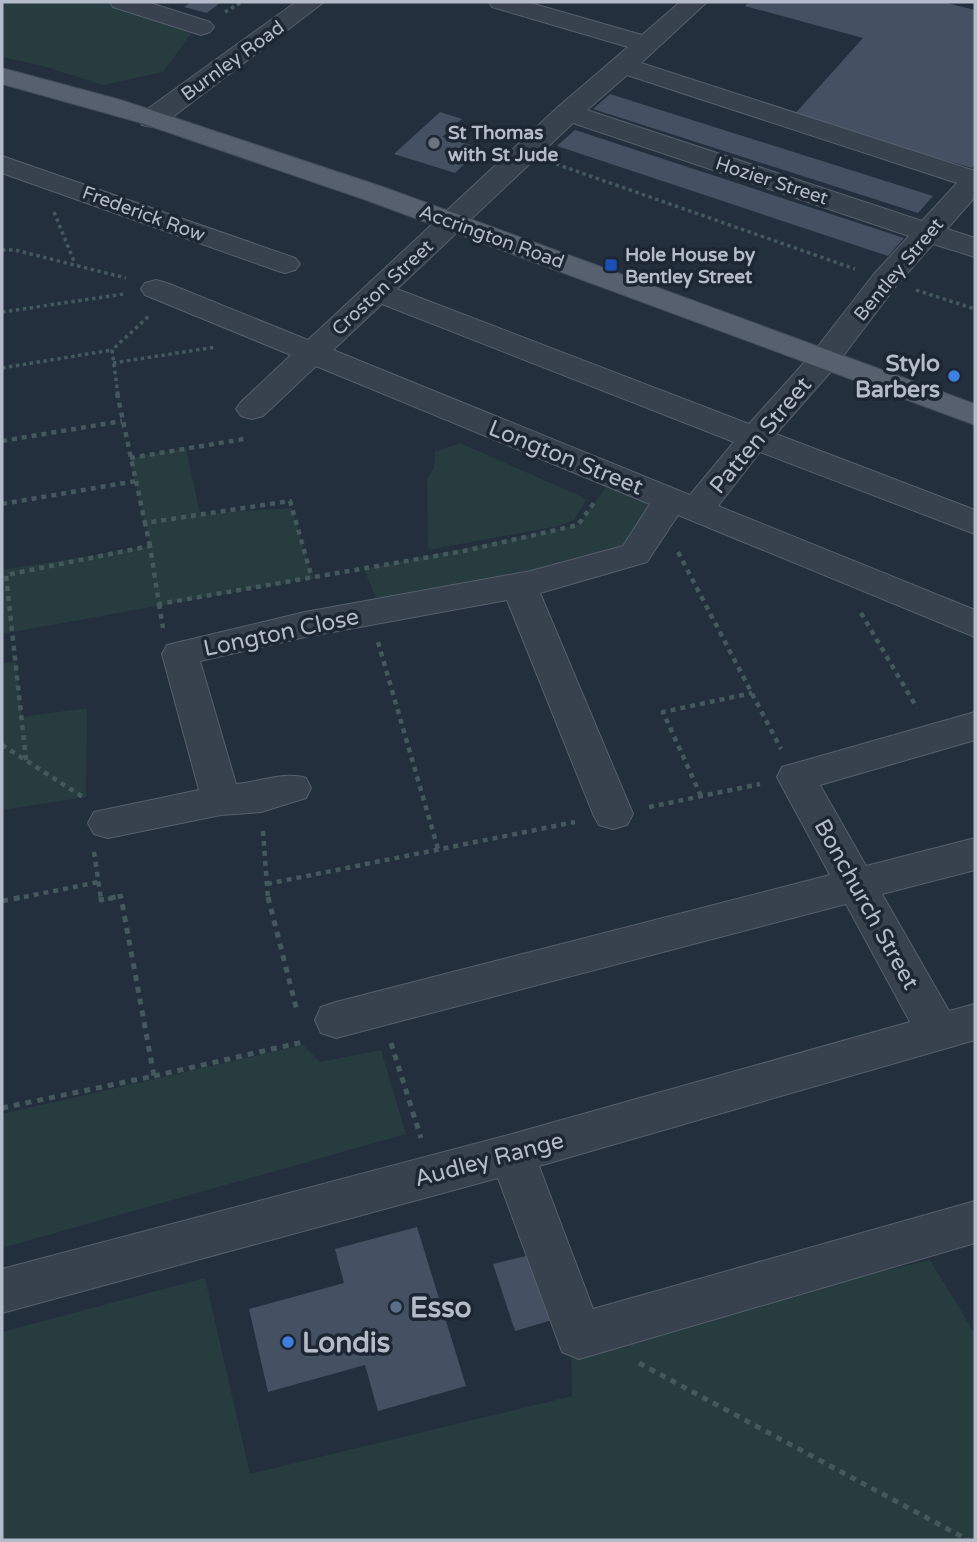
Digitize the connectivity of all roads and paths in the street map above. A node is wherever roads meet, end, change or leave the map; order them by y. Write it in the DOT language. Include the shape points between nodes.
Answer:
graph roads {
  1 [pos="122,2"];
  2 [pos="312,2"];
  3 [pos="501,2"];
  4 [pos="695,2"];
  5 [pos="201,27"];
  6 [pos="645,44"];
  7 [pos="621,65"];
  8 [pos="2,76"];
  9 [pos="568,113"];
  10 [pos="152,119"];
  11 [pos="526,153"];
  12 [pos="2,164"];
  13 [pos="975,180"];
  14 [pos="51,206"];
  15 [pos="453,220"];
  16 [pos="928,232"];
  17 [pos="975,248"];
  18 [pos="2,250"];
  19 [pos="75,264"];
  20 [pos="285,264"];
  21 [pos="885,280"];
  22 [pos="164,292"];
  23 [pos="377,292"];
  24 [pos="975,309"];
  25 [pos="2,312"];
  26 [pos="275,338"];
  27 [pos="112,350"];
  28 [pos="311,354"];
  29 [pos="823,361"];
  30 [pos="113,363"];
  31 [pos="2,368"];
  32 [pos="252,409"];
  33 [pos="975,415"];
  34 [pos="122,421"];
  35 [pos="755,438"];
  36 [pos="2,441"];
  37 [pos="130,458"];
  38 [pos="614,476"];
  39 [pos="136,481"];
  40 [pos="2,504"];
  41 [pos="676,509"];
  42 [pos="145,523"];
  43 [pos="975,523"];
  44 [pos="150,546"];
  45 [pos="834,565"];
  46 [pos="313,578"];
  47 [pos="519,585"];
  48 [pos="369,613"];
  49 [pos="975,624"];
  50 [pos="752,693"];
  51 [pos="975,726"];
  52 [pos="935,739"];
  53 [pos="2,745"];
  54 [pos="26,760"];
  55 [pos="796,777"];
  56 [pos="276,793"];
  57 [pos="701,796"];
  58 [pos="221,800"];
  59 [pos="612,814"];
  60 [pos="96,825"];
  61 [pos="438,849"];
  62 [pos="975,855"];
  63 [pos="99,883"];
  64 [pos="267,884"];
  65 [pos="857,885"];
  66 [pos="2,901"];
  67 [pos="380,1009"];
  68 [pos="310,1027"];
  69 [pos="956,1027"];
  70 [pos="154,1076"];
  71 [pos="2,1108"];
  72 [pos="512,1154"];
  73 [pos="432,1173"];
  74 [pos="975,1222"];
  75 [pos="2,1291"];
  76 [pos="579,1336"];
  77 [pos="968,1540"];
  1 -- 5 [label="street"];
  2 -- 10 [label="street, Burnley Road"];
  3 -- 6 [label="street"];
  4 -- 6 [label="street, Croston Street"];
  6 -- 7 [label="street, Croston Street"];
  7 -- 9 [label="street, Croston Street"];
  7 -- 13 [label="street"];
  8 -- 10 [label="main road, Accrington Road"];
  9 -- 11 [label="street, Croston Street"];
  9 -- 16 [label="street, Hozier Street"];
  10 -- 15 [label="main road, Accrington Road"];
  11 -- 15 [label="street, Croston Street"];
  11 -- 21 [label="path"];
  12 -- 20 [label="street, Frederick Row"];
  13 -- 16 [label="street, Bentley Street"];
  14 -- 19 [label="path"];
  15 -- 23 [label="street, Croston Street"];
  15 -- 29 [label="main road, Accrington Road"];
  16 -- 17 [label="street, Hozier Street"];
  16 -- 21 [label="street, Bentley Street"];
  18 -- 19 [label="path"];
  19 -- 22 [label="path"];
  21 -- 24 [label="path"];
  21 -- 29 [label="street, Bentley Street"];
  22 -- 25 [label="path"];
  22 -- 26 [label="street, Longton Street"];
  22 -- 27 [label="path"];
  23 -- 28 [label="street, Croston Street"];
  23 -- 35 [label="street"];
  26 -- 28 [label="street, Longton Street"];
  26 -- 30 [label="path"];
  27 -- 30 [label="path"];
  27 -- 31 [label="path"];
  28 -- 32 [label="street, Croston Street"];
  28 -- 38 [label="street, Longton Street"];
  29 -- 33 [label="main road, Accrington Road"];
  29 -- 35 [label="street, Patten Street"];
  30 -- 34 [label="path"];
  32 -- 37 [label="path" via="255,437"];
  34 -- 36 [label="path"];
  34 -- 37 [label="path"];
  35 -- 41 [label="street, Patten Street"];
  35 -- 43 [label="street"];
  37 -- 39 [label="path"];
  38 -- 41 [label="street, Longton Street"];
  38 -- 46 [label="path" via="578,525"];
  39 -- 40 [label="path"];
  39 -- 42 [label="path"];
  41 -- 45 [label="street, Longton Street"];
  41 -- 47 [label="street, Longton Close" via="635,554"];
  41 -- 50 [label="path"];
  42 -- 44 [label="path"];
  42 -- 46 [label="path" via="290,500"];
  44 -- 46 [label="path" via="159,604"];
  44 -- 54 [label="path" via="6,575"];
  45 -- 49 [label="street, Longton Street"];
  45 -- 52 [label="path"];
  47 -- 48 [label="street, Longton Close"];
  47 -- 59 [label="street"];
  48 -- 58 [label="street, Longton Close" via="180,654"];
  48 -- 61 [label="path"];
  50 -- 55 [label="path"];
  50 -- 57 [label="path" via="663,712"];
  51 -- 52 [label="street"];
  52 -- 55 [label="street"];
  53 -- 54 [label="path"];
  54 -- 60 [label="path" via="86,797"];
  55 -- 57 [label="path"];
  55 -- 65 [label="street, Bonchurch Street"];
  56 -- 58 [label="street"];
  56 -- 64 [label="path"];
  57 -- 59 [label="path"];
  58 -- 60 [label="street"];
  59 -- 61 [label="path"];
  60 -- 63 [label="path"];
  61 -- 64 [label="path"];
  62 -- 65 [label="street"];
  63 -- 66 [label="path"];
  63 -- 70 [label="path" via="101,900 121,896"];
  64 -- 68 [label="path"];
  65 -- 67 [label="street"];
  65 -- 69 [label="street, Bonchurch Street"];
  67 -- 68 [label="street"];
  67 -- 73 [label="path"];
  68 -- 70 [label="path"];
  69 -- 72 [label="street, Audley Range"];
  70 -- 71 [label="path"];
  72 -- 73 [label="street, Audley Range"];
  72 -- 76 [label="street"];
  73 -- 75 [label="street, Audley Range"];
  74 -- 76 [label="street"];
  76 -- 77 [label="path" via="629,1357"];
}
